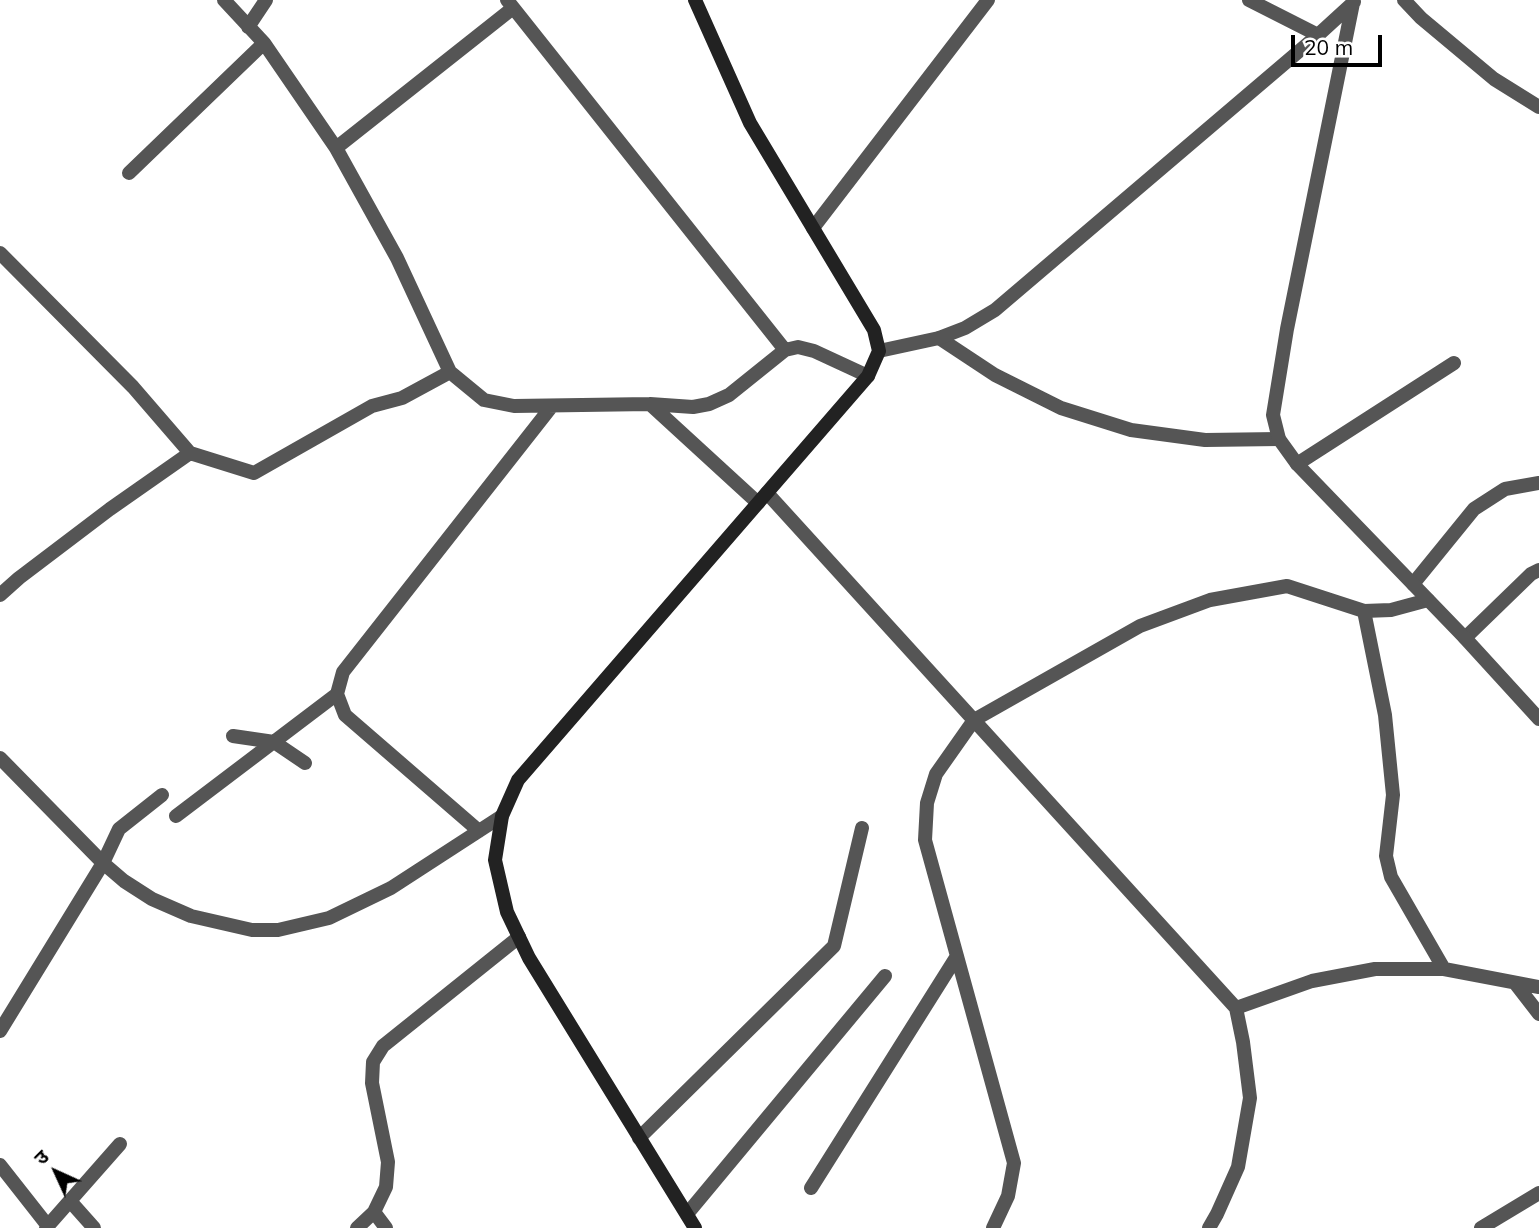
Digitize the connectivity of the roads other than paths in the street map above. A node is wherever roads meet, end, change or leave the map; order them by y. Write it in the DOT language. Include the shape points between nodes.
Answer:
graph roads {
  1 [pos="224,0"];
  2 [pos="266,0"];
  3 [pos="695,0"];
  4 [pos="988,0"];
  5 [pos="1249,0"];
  6 [pos="1404,0"];
  7 [pos="509,2"];
  8 [pos="1354,2"];
  9 [pos="248,27"];
  10 [pos="1318,34"];
  11 [pos="264,43"];
  12 [pos="1539,107"];
  13 [pos="336,148"];
  14 [pos="129,173"];
  15 [pos="813,228"];
  16 [pos="0,253"];
  17 [pos="939,338"];
  18 [pos="785,350"];
  19 [pos="879,351"];
  20 [pos="1454,363"];
  21 [pos="450,372"];
  22 [pos="868,376"];
  23 [pos="650,404"];
  24 [pos="552,406"];
  25 [pos="1279,439"];
  26 [pos="190,453"];
  27 [pos="1297,464"];
  28 [pos="1539,483"];
  29 [pos="762,498"];
  30 [pos="1539,570"];
  31 [pos="1412,584"];
  32 [pos="0,595"];
  33 [pos="1428,600"];
  34 [pos="1364,611"];
  35 [pos="1465,638"];
  36 [pos="337,694"];
  37 [pos="1539,719"];
  38 [pos="974,720"];
  39 [pos="233,736"];
  40 [pos="274,742"];
  41 [pos="0,758"];
  42 [pos="305,763"];
  43 [pos="162,795"];
  44 [pos="176,816"];
  45 [pos="502,816"];
  46 [pos="862,828"];
  47 [pos="479,831"];
  48 [pos="103,863"];
  49 [pos="519,937"];
  50 [pos="957,956"];
  51 [pos="1444,969"];
  52 [pos="885,976"];
  53 [pos="1515,983"];
  54 [pos="1539,987"];
  55 [pos="1236,1007"];
  56 [pos="1539,1014"];
  57 [pos="0,1031"];
  58 [pos="639,1138"];
  59 [pos="120,1144"];
  60 [pos="0,1165"];
  61 [pos="810,1188"];
  62 [pos="1539,1193"];
  63 [pos="70,1201"];
  64 [pos="374,1212"];
  65 [pos="687,1214"];
  66 [pos="997,1226"];
  67 [pos="47,1227"];
  68 [pos="94,1228"];
  69 [pos="357,1228"];
  70 [pos="386,1228"];
  71 [pos="695,1228"];
  72 [pos="1209,1228"];
  73 [pos="1481,1228"];
  1 -- 9 [label="street"];
  2 -- 9 [label="street"];
  3 -- 15 [label="main road" via="750,123"];
  4 -- 15 [label="street"];
  5 -- 10 [label="street"];
  6 -- 12 [label="street" via="1494,79"];
  7 -- 13 [label="street"];
  7 -- 18 [label="street"];
  8 -- 10 [label="street"];
  8 -- 25 [label="street" via="1278,380 1273,415"];
  9 -- 11 [label="street"];
  10 -- 17 [label="street" via="995,310"];
  11 -- 13 [label="street"];
  11 -- 14 [label="street"];
  13 -- 21 [label="street" via="397,258"];
  15 -- 19 [label="main road" via="874,330"];
  16 -- 26 [label="street" via="133,387"];
  17 -- 19 [label="street"];
  17 -- 25 [label="street" via="995,375 1061,408 1131,429 1205,440"];
  18 -- 22 [label="street" via="798,346 814,351"];
  18 -- 23 [label="street" via="729,395 709,404"];
  19 -- 22 [label="main road"];
  20 -- 27 [label="street"];
  21 -- 24 [label="street" via="485,400"];
  21 -- 26 [label="street" via="402,398 372,406 254,473"];
  22 -- 29 [label="main road"];
  23 -- 24 [label="street"];
  23 -- 29 [label="street"];
  24 -- 36 [label="street" via="343,673"];
  25 -- 27 [label="street"];
  26 -- 32 [label="street"];
  27 -- 31 [label="street"];
  28 -- 31 [label="street" via="1505,489 1474,509"];
  29 -- 38 [label="street"];
  29 -- 45 [label="main road" via="518,780"];
  30 -- 35 [label="street"];
  31 -- 33 [label="street"];
  33 -- 34 [label="street" via="1391,610"];
  33 -- 35 [label="street"];
  34 -- 38 [label="street" via="1287,586 1210,600 1140,626"];
  34 -- 51 [label="street" via="1390,761 1393,796 1386,856 1391,877"];
  35 -- 37 [label="street"];
  36 -- 40 [label="street"];
  36 -- 47 [label="street" via="345,715"];
  38 -- 50 [label="street" via="936,774 927,803 925,839"];
  38 -- 55 [label="street"];
  39 -- 40 [label="street"];
  40 -- 42 [label="street"];
  40 -- 44 [label="street"];
  41 -- 48 [label="street"];
  43 -- 48 [label="street" via="120,829"];
  45 -- 47 [label="street"];
  45 -- 49 [label="main road" via="495,860 507,912"];
  46 -- 58 [label="street" via="834,946"];
  47 -- 48 [label="street" via="391,888 329,918 278,930 252,930 191,916 152,899"];
  48 -- 57 [label="street"];
  49 -- 58 [label="main road"];
  49 -- 64 [label="street" via="383,1045 373,1062 372,1083 388,1163 386,1187"];
  50 -- 61 [label="street"];
  50 -- 66 [label="street" via="1014,1163"];
  51 -- 53 [label="street"];
  51 -- 55 [label="street" via="1375,969 1312,981"];
  52 -- 65 [label="street"];
  53 -- 54 [label="street"];
  53 -- 56 [label="street"];
  55 -- 72 [label="street" via="1250,1098 1238,1167"];
  58 -- 65 [label="main road"];
  59 -- 63 [label="street"];
  60 -- 67 [label="street"];
  62 -- 73 [label="street"];
  63 -- 67 [label="street"];
  63 -- 68 [label="street"];
  64 -- 69 [label="street"];
  64 -- 70 [label="street"];
  65 -- 71 [label="main road"];
}
